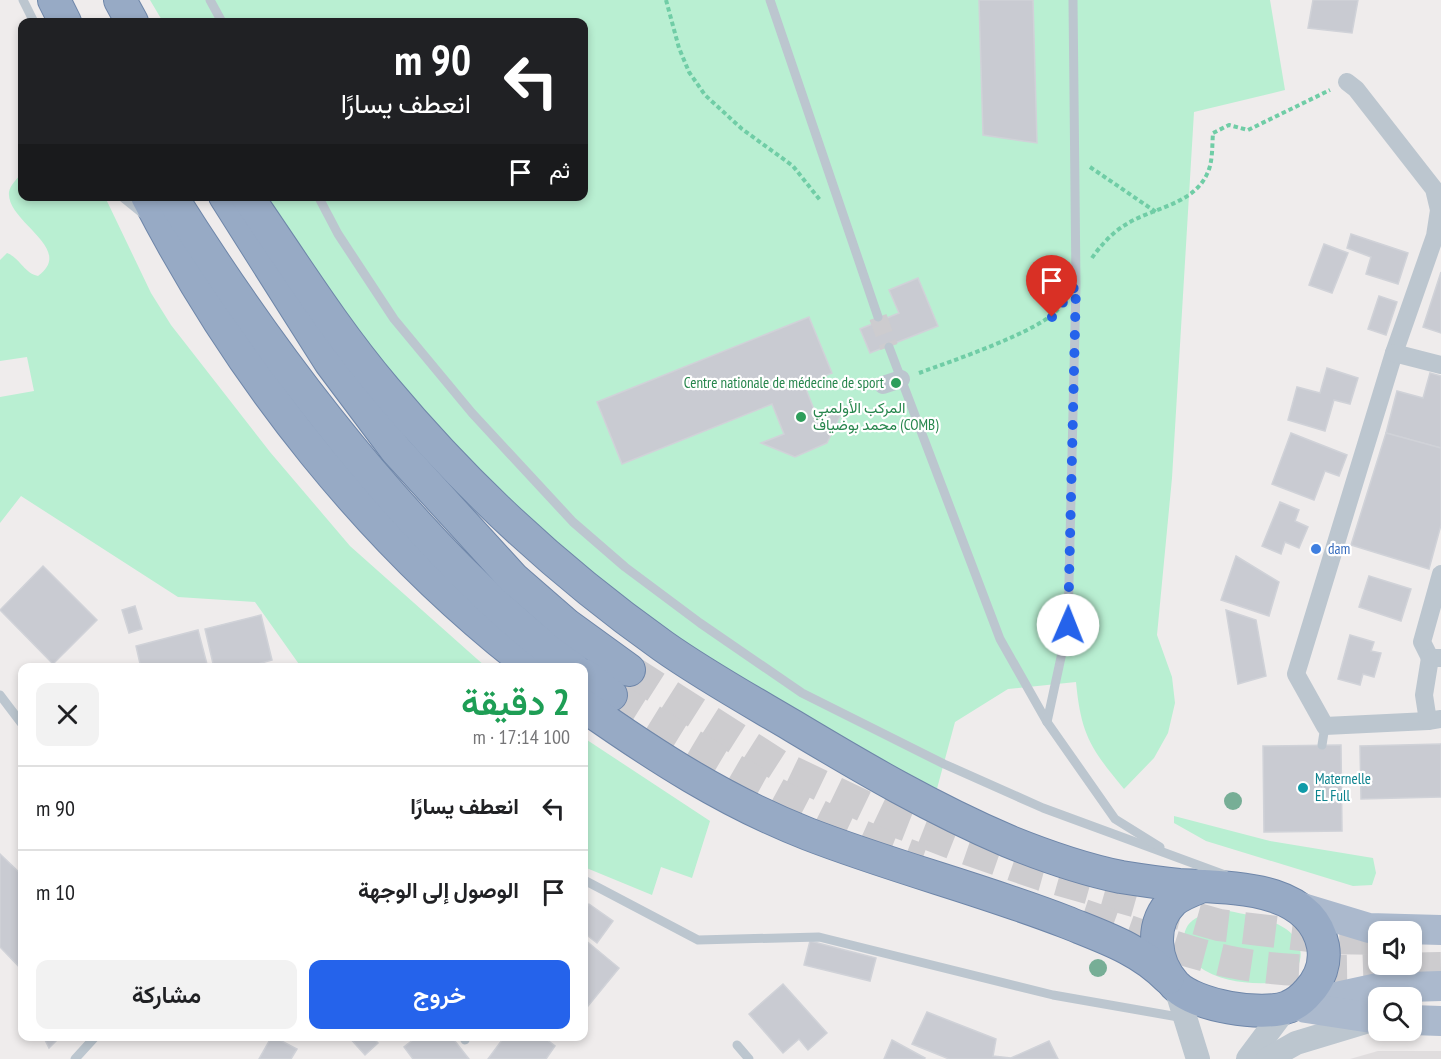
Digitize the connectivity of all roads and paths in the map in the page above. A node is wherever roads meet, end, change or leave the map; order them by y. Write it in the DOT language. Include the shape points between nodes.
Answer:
graph roads {
  1 [pos="23,0"];
  2 [pos="54,0"];
  3 [pos="120,0"];
  4 [pos="210,0"];
  5 [pos="666,0"];
  6 [pos="770,0"];
  7 [pos="1072,0"];
  8 [pos="32,18"];
  9 [pos="63,18"];
  10 [pos="130,18"];
  11 [pos="220,18"];
  12 [pos="1347,82"];
  13 [pos="1074,140"];
  14 [pos="127,201"];
  15 [pos="150,201"];
  16 [pos="174,201"];
  17 [pos="228,201"];
  18 [pos="250,201"];
  19 [pos="321,201"];
  20 [pos="1156,212"];
  21 [pos="848,232"];
  22 [pos="185,265"];
  23 [pos="1076,285"];
  24 [pos="878,317"];
  25 [pos="889,347"];
  26 [pos="1394,353"];
  27 [pos="1441,365"];
  28 [pos="901,379"];
  29 [pos="884,384"];
  30 [pos="1441,574"];
  31 [pos="1436,658"];
  32 [pos="527,663"];
  33 [pos="566,663"];
  34 [pos="629,670"];
  35 [pos="588,683"];
  36 [pos="0,695"];
  37 [pos="597,700"];
  38 [pos="18,719"];
  39 [pos="1434,720"];
  40 [pos="1047,722"];
  41 [pos="1325,726"];
  42 [pos="1322,745"];
  43 [pos="1177,858"];
  44 [pos="588,882"];
  45 [pos="1203,886"];
  46 [pos="1256,891"];
  47 [pos="1293,905"];
  48 [pos="1441,930"];
  49 [pos="1175,985"];
  50 [pos="1441,986"];
  51 [pos="1292,1007"];
  52 [pos="1368,1018"];
  53 [pos="1187,1019"];
  54 [pos="1422,1020"];
  55 [pos="1368,1021"];
  56 [pos="1441,1021"];
  57 [pos="91,1041"];
  58 [pos="737,1045"];
  59 [pos="75,1059"];
  60 [pos="749,1059"];
  61 [pos="1198,1059"];
  62 [pos="1248,1059"];
  63 [pos="1268,1059"];
  1 -- 8 [label="lane"];
  2 -- 9 [label="highway"];
  3 -- 10 [label="highway"];
  4 -- 11 [label="lane"];
  5 -- 21 [label="path" via="679,48 689,72 705,94 742,129 793,166"];
  6 -- 21 [label="lane"];
  7 -- 13 [label="lane"];
  12 -- 20 [label="path" via="1248,130 1229,125 1213,133 1209,172 1200,188"];
  12 -- 26 [label="street" via="1434,189 1438,210 1435,236"];
  13 -- 20 [label="path" via="1090,167"];
  13 -- 23 [label="lane"];
  14 -- 22 [label="lane" via="149,218"];
  15 -- 22 [label="highway"];
  16 -- 33 [label="highway" via="254,323 382,486 488,598"];
  17 -- 34 [label="highway" via="330,362 396,450 513,578 567,625"];
  18 -- 45 [label="highway" via="351,345 413,420 538,547 666,648 826,746 963,821 1045,856 1082,867 1156,883"];
  19 -- 43 [label="lane" via="394,319 472,413 573,522 625,567 802,693 1043,808"];
  20 -- 23 [label="path" via="1126,224 1098,250"];
  21 -- 24 [label="lane"];
  22 -- 32 [label="highway" via="226,332 341,485 463,610"];
  23 -- 28 [label="path" via="1052,317 972,354"];
  23 -- 40 [label="lane" via="1068,625"];
  25 -- 28 [label="lane"];
  26 -- 27 [label="street"];
  26 -- 41 [label="street" via="1296,674"];
  28 -- 29 [label="street"];
  28 -- 40 [label="lane" via="1000,639"];
  30 -- 31 [label="street" via="1422,642"];
  31 -- 39 [label="street" via="1424,695"];
  35 -- 37 [label="highway"];
  36 -- 38 [label="lane"];
  37 -- 49 [label="highway" via="682,772 760,814 857,852 1003,898 1102,937 1141,954"];
  39 -- 41 [label="street"];
  40 -- 43 [label="lane" via="1115,819"];
  41 -- 42 [label="lane"];
  43 -- 46 [label="lane" via="1230,876"];
  44 -- 53 [label="lane" via="698,940 819,937 1053,995"];
  45 -- 46 [label="highway"];
  45 -- 49 [label="highway" via="1175,899 1159,928 1159,958"];
  46 -- 47 [label="highway"];
  47 -- 48 [label="main road" via="1369,928"];
  47 -- 51 [label="highway" via="1317,928 1324,962 1311,990"];
  49 -- 51 [label="highway" via="1198,998 1233,1007 1262,1011"];
  49 -- 53 [label="street"];
  50 -- 51 [label="main road" via="1378,988"];
  51 -- 52 [label="main road"];
  51 -- 62 [label="street"];
  53 -- 61 [label="street"];
  54 -- 56 [label="main road"];
  55 -- 63 [label="street" via="1296,1043"];
  57 -- 59 [label="lane"];
  58 -- 60 [label="lane"];
}
